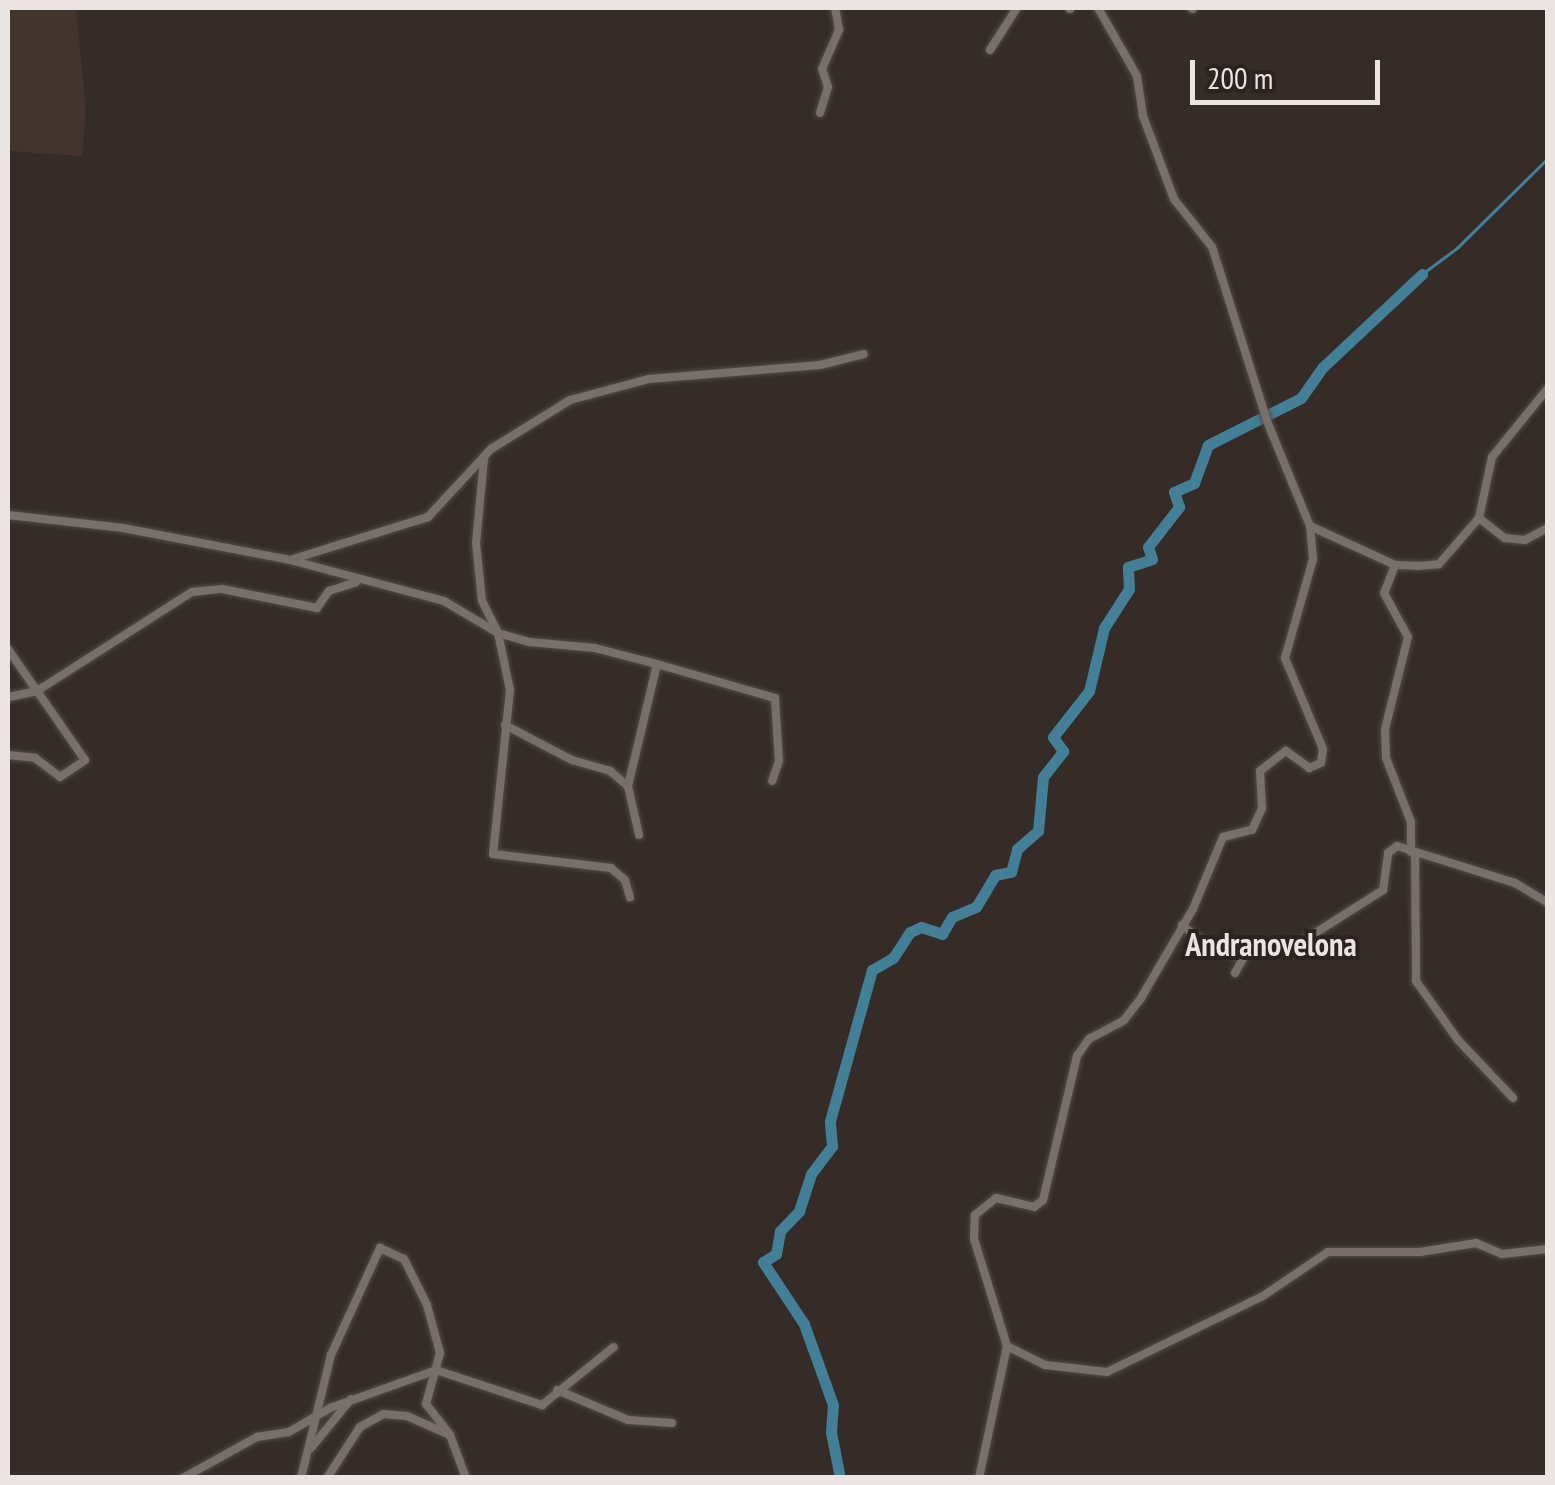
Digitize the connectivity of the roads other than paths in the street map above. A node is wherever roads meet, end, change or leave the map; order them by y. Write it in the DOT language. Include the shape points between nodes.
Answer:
graph roads {
  1 [pos="835,8"];
  2 [pos="1017,8"];
  3 [pos="1098,8"];
  4 [pos="990,50"];
  5 [pos="820,113"];
  6 [pos="864,354"];
  7 [pos="1548,388"];
  8 [pos="484,459"];
  9 [pos="8,516"];
  10 [pos="1479,518"];
  11 [pos="1310,526"];
  12 [pos="1548,528"];
  13 [pos="290,560"];
  14 [pos="1396,565"];
  15 [pos="356,582"];
  16 [pos="498,633"];
  17 [pos="8,649"];
  18 [pos="657,664"];
  19 [pos="37,691"];
  20 [pos="8,697"];
  21 [pos="505,725"];
  22 [pos="8,756"];
  23 [pos="772,781"];
  24 [pos="628,786"];
  25 [pos="639,835"];
  26 [pos="1413,852"];
  27 [pos="630,897"];
  28 [pos="1548,904"];
  29 [pos="1182,926"];
  30 [pos="1245,955"];
  31 [pos="1235,974"];
  32 [pos="1513,1098"];
  33 [pos="1548,1249"];
  34 [pos="614,1346"];
  35 [pos="1007,1346"];
  36 [pos="436,1370"];
  37 [pos="557,1390"];
  38 [pos="352,1399"];
  39 [pos="316,1416"];
  40 [pos="672,1423"];
  41 [pos="450,1435"];
  42 [pos="310,1448"];
  43 [pos="183,1478"];
  44 [pos="302,1478"];
  45 [pos="327,1478"];
  46 [pos="466,1478"];
  47 [pos="979,1478"];
  1 -- 5 [label="street" via="839,30 822,69 828,87"];
  2 -- 4 [label="street"];
  3 -- 11 [label="street" via="1137,76 1143,116 1174,199 1212,247 1265,417"];
  6 -- 8 [label="street" via="820,365 649,379 570,400"];
  7 -- 10 [label="street" via="1492,456"];
  8 -- 13 [label="street" via="428,516"];
  8 -- 16 [label="street" via="476,543 482,601"];
  9 -- 13 [label="street" via="123,528"];
  10 -- 12 [label="street" via="1505,538 1525,540"];
  10 -- 14 [label="street" via="1438,564"];
  11 -- 14 [label="street"];
  11 -- 29 [label="street" via="1313,559 1285,658 1323,750 1321,764 1298,764 1286,751 1260,771 1258,822 1252,830 1223,836"];
  13 -- 15 [label="street"];
  14 -- 26 [label="street" via="1384,593 1408,637 1385,729 1386,758 1412,822"];
  15 -- 16 [label="street" via="444,601"];
  15 -- 19 [label="street" via="329,591 316,608 222,590 192,592"];
  16 -- 18 [label="street"];
  16 -- 21 [label="street" via="510,690"];
  17 -- 19 [label="street"];
  18 -- 23 [label="street" via="775,698 779,761"];
  18 -- 24 [label="street"];
  19 -- 20 [label="street"];
  19 -- 22 [label="street" via="85,760 60,776 35,758"];
  21 -- 24 [label="street" via="572,760 610,771"];
  21 -- 27 [label="street" via="493,854 611,868 626,880"];
  24 -- 25 [label="street"];
  26 -- 28 [label="street" via="1515,883"];
  26 -- 30 [label="street" via="1392,846 1385,886 1358,911 1298,944"];
  26 -- 32 [label="street" via="1416,981 1458,1040"];
  29 -- 30 [label="street" via="1208,948"];
  29 -- 35 [label="street" via="1133,1008 1089,1038 1078,1056 1043,1200 1034,1207 996,1198 975,1214 974,1240"];
  30 -- 31 [label="street"];
  33 -- 35 [label="street" via="1502,1254 1476,1243 1396,1253 1328,1252 1263,1296 1107,1372 1045,1365"];
  34 -- 37 [label="street"];
  35 -- 47 [label="street"];
  36 -- 37 [label="street" via="542,1405"];
  36 -- 38 [label="street"];
  36 -- 39 [label="street" via="440,1353 414,1278 404,1259 380,1248 331,1355"];
  36 -- 41 [label="street" via="426,1404"];
  37 -- 40 [label="street" via="628,1420"];
  38 -- 39 [label="street"];
  38 -- 42 [label="street"];
  39 -- 42 [label="street"];
  39 -- 43 [label="street" via="290,1432 257,1437"];
  41 -- 45 [label="street" via="408,1416 383,1414 360,1428"];
  41 -- 46 [label="street"];
  42 -- 44 [label="street"];
}
